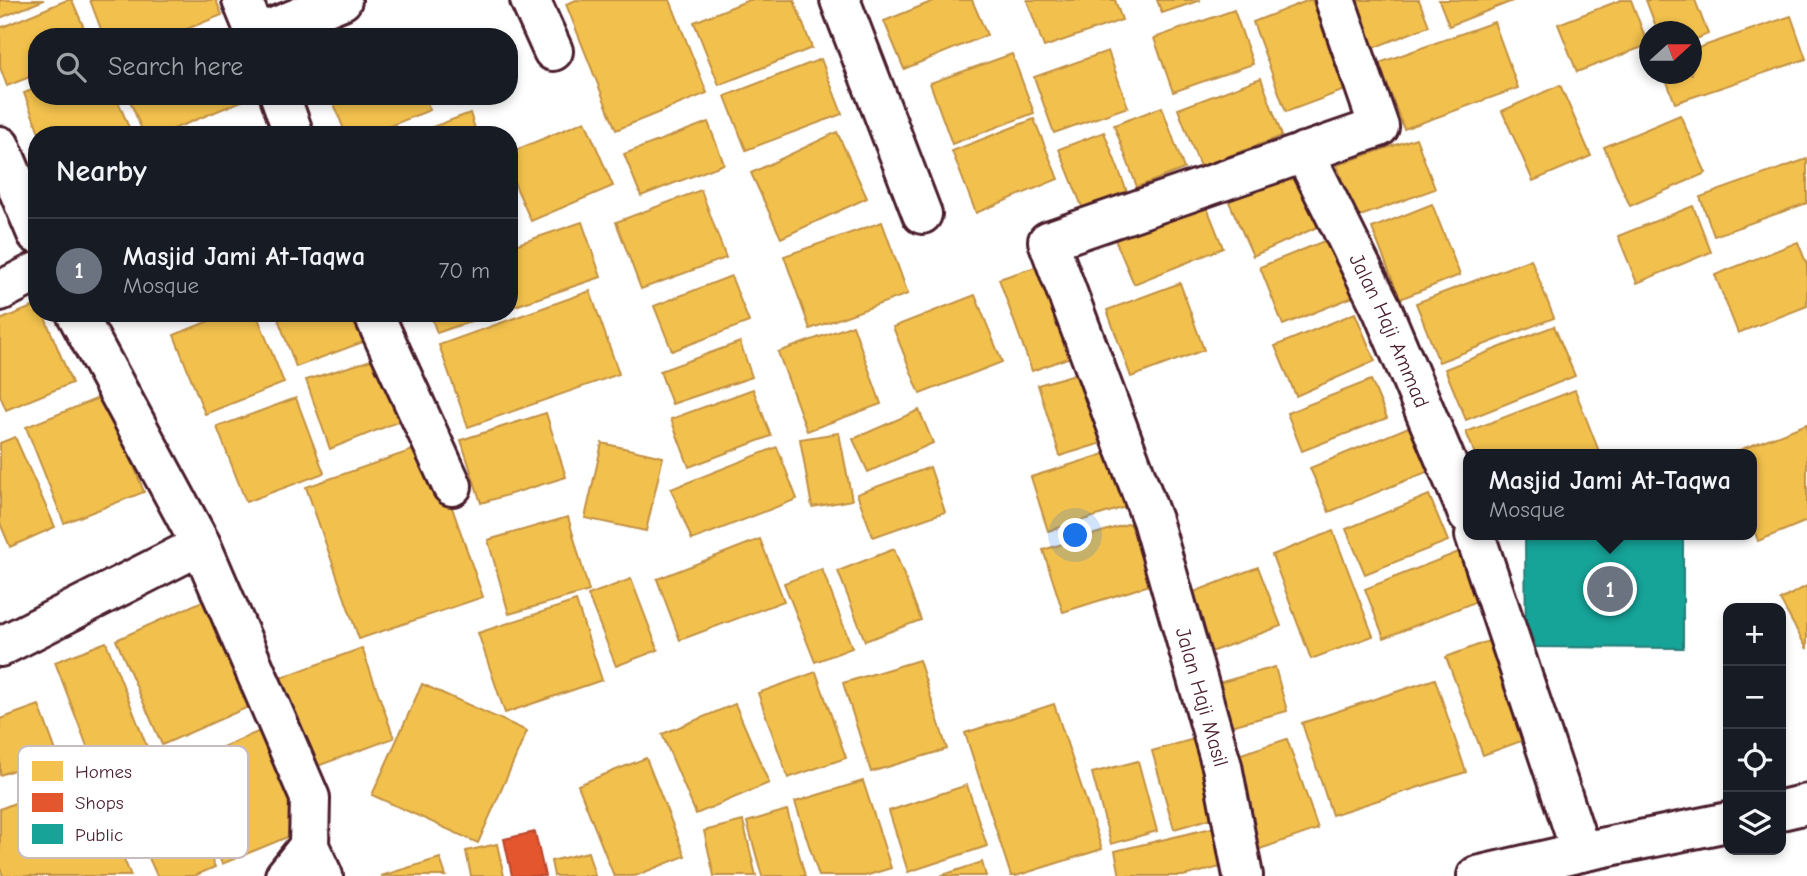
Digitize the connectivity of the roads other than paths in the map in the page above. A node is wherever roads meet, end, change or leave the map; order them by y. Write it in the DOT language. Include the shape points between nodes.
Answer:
graph roads {
  1 [pos="342,0"];
  2 [pos="530,0"];
  3 [pos="840,0"];
  4 [pos="1335,0"];
  5 [pos="252,24"];
  6 [pos="553,51"];
  7 [pos="282,105"];
  8 [pos="291,126"];
  9 [pos="0,146"];
  10 [pos="1304,152"];
  11 [pos="28,213"];
  12 [pos="922,214"];
  13 [pos="28,277"];
  14 [pos="0,291"];
  15 [pos="81,322"];
  16 [pos="377,322"];
  17 [pos="452,486"];
  18 [pos="1463,502"];
  19 [pos="1477,540"];
  20 [pos="201,545"];
  21 [pos="0,647"];
  22 [pos="1807,804"];
  23 [pos="1786,809"];
  24 [pos="1723,823"];
  25 [pos="1581,852"];
  26 [pos="316,861"];
  27 [pos="285,876"];
  28 [pos="1243,876"];
  29 [pos="1477,876"];
  1 -- 5 [label="street"];
  2 -- 6 [label="street"];
  3 -- 12 [label="street"];
  4 -- 10 [label="street" via="1379,127"];
  7 -- 8 [label="street"];
  9 -- 11 [label="street"];
  10 -- 18 [label="street, Jalan Haji Ammad" via="1382,309"];
  10 -- 28 [label="street, Jalan Haji Masil" via="1048,242 1152,520 1222,766"];
  13 -- 14 [label="street"];
  15 -- 20 [label="street"];
  16 -- 17 [label="street"];
  19 -- 25 [label="street"];
  20 -- 21 [label="street"];
  20 -- 26 [label="street" via="310,798"];
  22 -- 23 [label="street"];
  24 -- 25 [label="street"];
  25 -- 29 [label="street"];
  26 -- 27 [label="street"];
}
